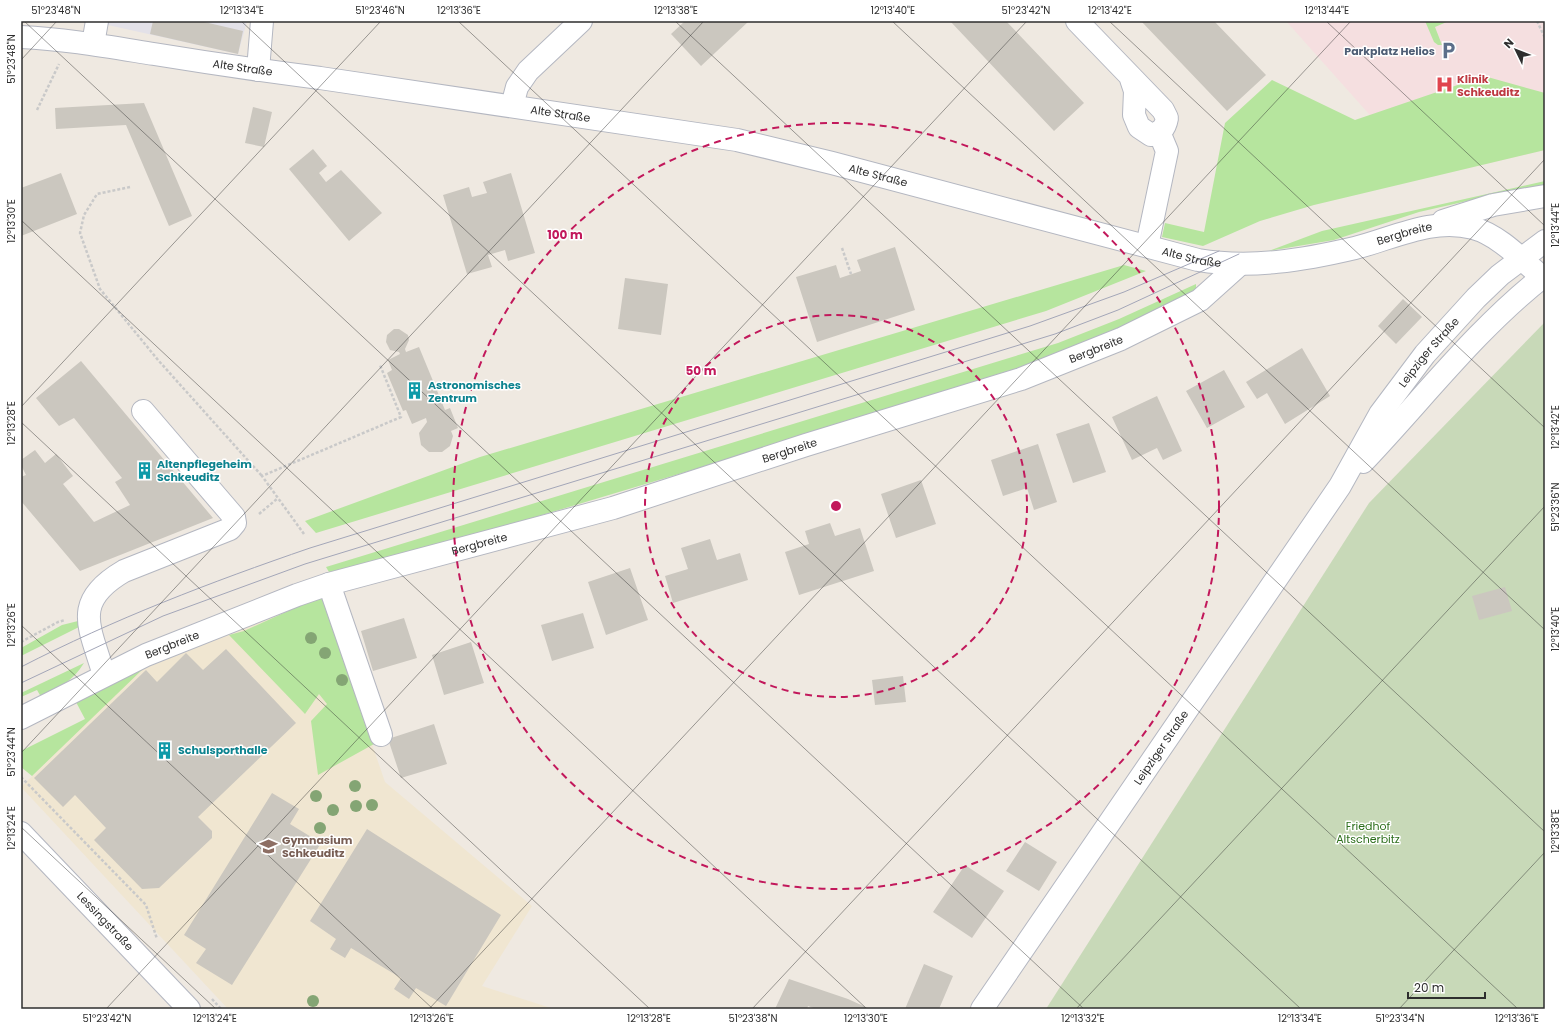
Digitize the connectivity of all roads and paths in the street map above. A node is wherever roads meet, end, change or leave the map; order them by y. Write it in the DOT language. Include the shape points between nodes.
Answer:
graph roads {
  1 [pos="97,21"];
  2 [pos="262,21"];
  3 [pos="581,21"];
  4 [pos="1077,21"];
  5 [pos="1537,21"];
  6 [pos="21,38"];
  7 [pos="1545,38"];
  8 [pos="70,41"];
  9 [pos="93,44"];
  10 [pos="258,70"];
  11 [pos="512,106"];
  12 [pos="37,110"];
  13 [pos="130,187"];
  14 [pos="1545,196"];
  15 [pos="1521,201"];
  16 [pos="1545,214"];
  17 [pos="1430,225"];
  18 [pos="1545,241"];
  19 [pos="1147,246"];
  20 [pos="842,248"];
  21 [pos="1521,259"];
  22 [pos="1239,265"];
  23 [pos="851,274"];
  24 [pos="1544,276"];
  25 [pos="380,365"];
  26 [pos="143,411"];
  27 [pos="262,476"];
  28 [pos="1340,486"];
  29 [pos="278,498"];
  30 [pos="266,508"];
  31 [pos="304,534"];
  32 [pos="329,584"];
  33 [pos="88,616"];
  34 [pos="21,642"];
  35 [pos="104,675"];
  36 [pos="21,718"];
  37 [pos="382,735"];
  38 [pos="21,777"];
  39 [pos="23,838"];
  40 [pos="162,945"];
  41 [pos="210,997"];
  42 [pos="189,1009"];
  43 [pos="221,1009"];
  44 [pos="982,1009"];
  1 -- 9 [label="street"];
  2 -- 10 [label="street"];
  3 -- 11 [label="street" via="528,70 516,87"];
  4 -- 19 [label="street" via="1131,78 1135,90 1134,115 1139,127 1150,135 1159,132 1167,150"];
  5 -- 7 [label="path"];
  6 -- 8 [label="street, Alte Straße"];
  8 -- 9 [label="street, Alte Straße"];
  8 -- 12 [label="path"];
  9 -- 10 [label="street, Alte Straße"];
  10 -- 11 [label="street, Alte Straße"];
  11 -- 19 [label="street, Alte Straße" via="736,140"];
  13 -- 27 [label="path" via="97,194 84,215 80,233 100,289 158,360"];
  14 -- 15 [label="street"];
  15 -- 16 [label="street"];
  15 -- 17 [label="street" via="1493,205"];
  17 -- 21 [label="street, Bergbreite" via="1474,228"];
  17 -- 22 [label="street, Bergbreite" via="1355,248 1296,260"];
  18 -- 21 [label="street, Leipziger Straße"];
  19 -- 22 [label="street, Alte Straße" via="1198,260"];
  20 -- 23 [label="path"];
  21 -- 24 [label="street, Bergbreite"];
  21 -- 28 [label="street, Leipziger Straße" via="1476,298 1425,354 1380,414"];
  22 -- 32 [label="street, Bergbreite" via="1200,300 1121,339 1021,380 806,445 613,508"];
  24 -- 28 [label="street, Leipziger Straße" via="1466,347 1393,431"];
  25 -- 27 [label="path" via="401,417"];
  26 -- 33 [label="street" via="234,517 234,523 230,529 124,571 109,580 97,591 90,603"];
  27 -- 29 [label="path"];
  28 -- 44 [label="street, Leipziger Straße"];
  29 -- 30 [label="path"];
  29 -- 31 [label="path"];
  32 -- 35 [label="street, Bergbreite" via="146,654"];
  32 -- 37 [label="street"];
  33 -- 34 [label="path" via="58,622"];
  33 -- 35 [label="street"];
  35 -- 36 [label="street, Bergbreite"];
  38 -- 40 [label="path" via="146,905 157,939"];
  39 -- 42 [label="street, Lessingstraße"];
  41 -- 43 [label="path"];
}
